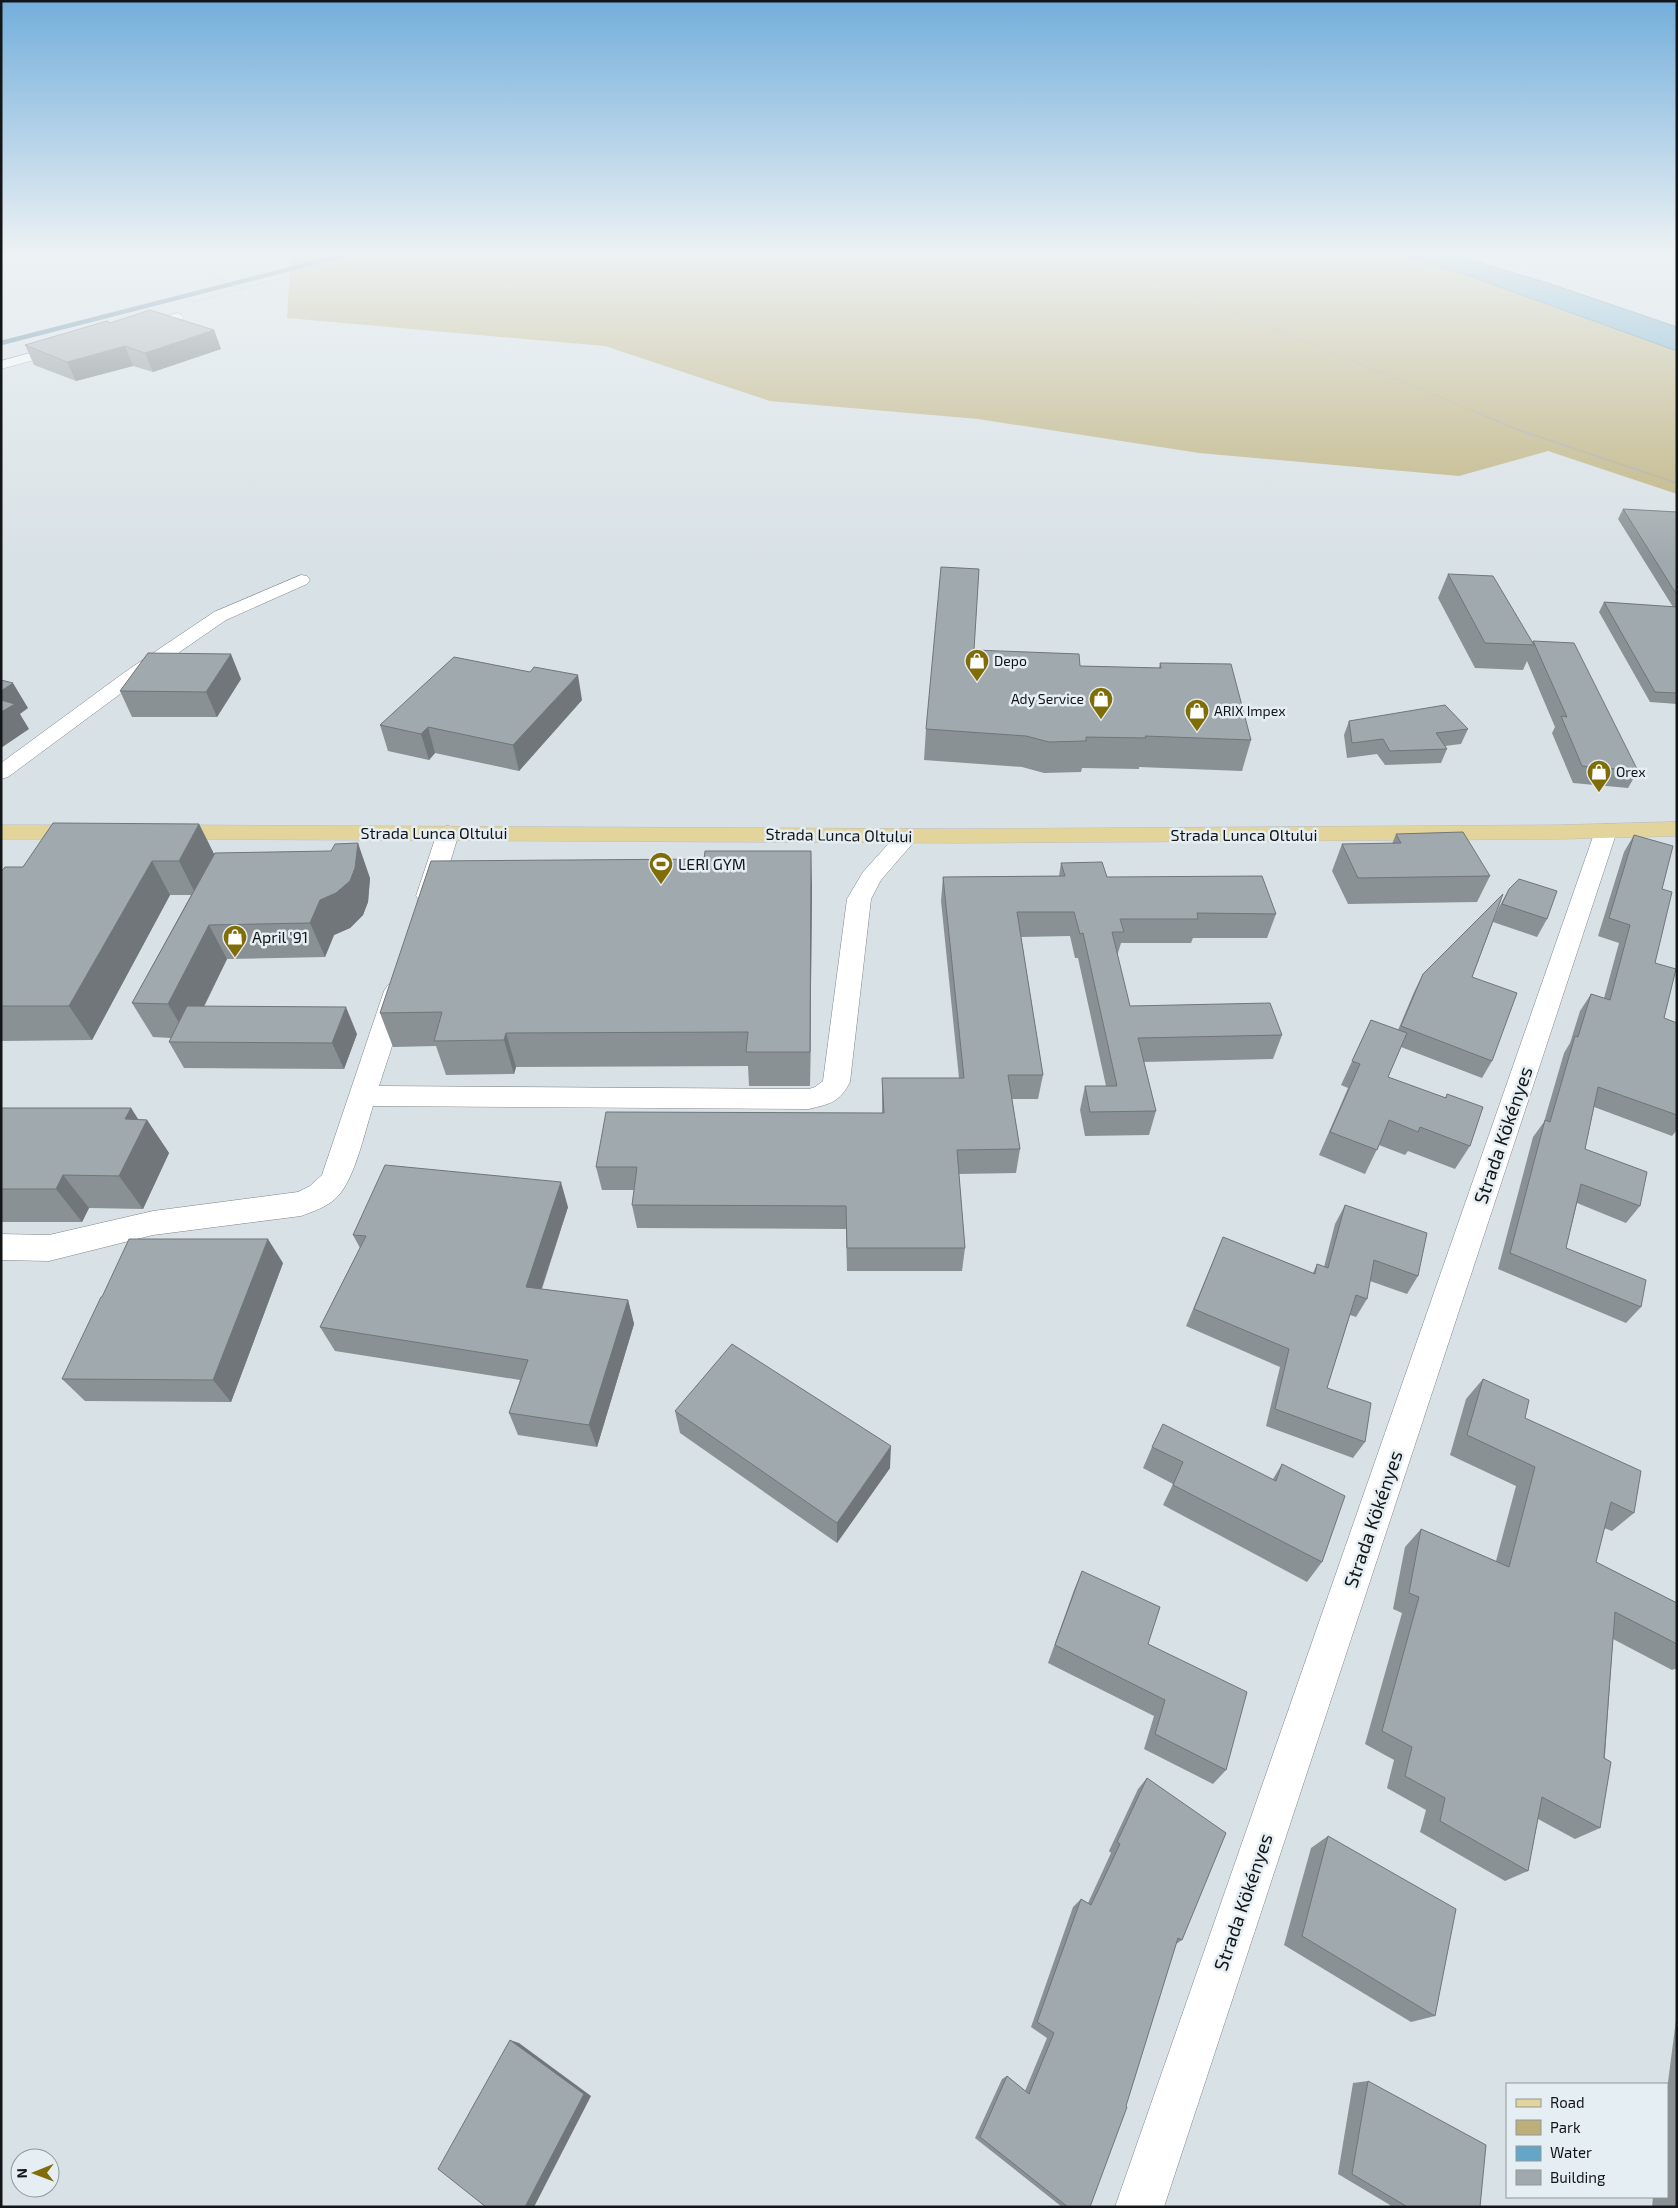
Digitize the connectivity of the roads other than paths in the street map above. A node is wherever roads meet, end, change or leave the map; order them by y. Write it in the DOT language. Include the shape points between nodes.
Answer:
graph roads {
  1 [pos="31,357"];
  2 [pos="1,365"];
  3 [pos="300,580"];
  4 [pos="1,773"];
  5 [pos="1677,829"];
  6 [pos="1606,831"];
  7 [pos="1,832"];
  8 [pos="100,832"];
  9 [pos="149,832"];
  10 [pos="448,833"];
  11 [pos="908,836"];
  12 [pos="421,917"];
  13 [pos="406,964"];
  14 [pos="364,1096"];
  15 [pos="1,1247"];
  16 [pos="1139,2207"];
  1 -- 2 [label="street"];
  3 -- 4 [label="street" via="220,616 132,676"];
  5 -- 6 [label="main road, Strada Lunca Oltului"];
  6 -- 11 [label="main road, Strada Lunca Oltului"];
  6 -- 16 [label="street, Strada Kökényes"];
  7 -- 8 [label="main road"];
  9 -- 10 [label="main road, Strada Lunca Oltului"];
  10 -- 11 [label="main road, Strada Lunca Oltului"];
  10 -- 12 [label="street"];
  11 -- 14 [label="street" via="871,877 859,899 836,1082 833,1090 824,1096 809,1099"];
  13 -- 14 [label="street"];
  14 -- 15 [label="street" via="335,1179 317,1198 301,1204 153,1223 49,1248"];
}
